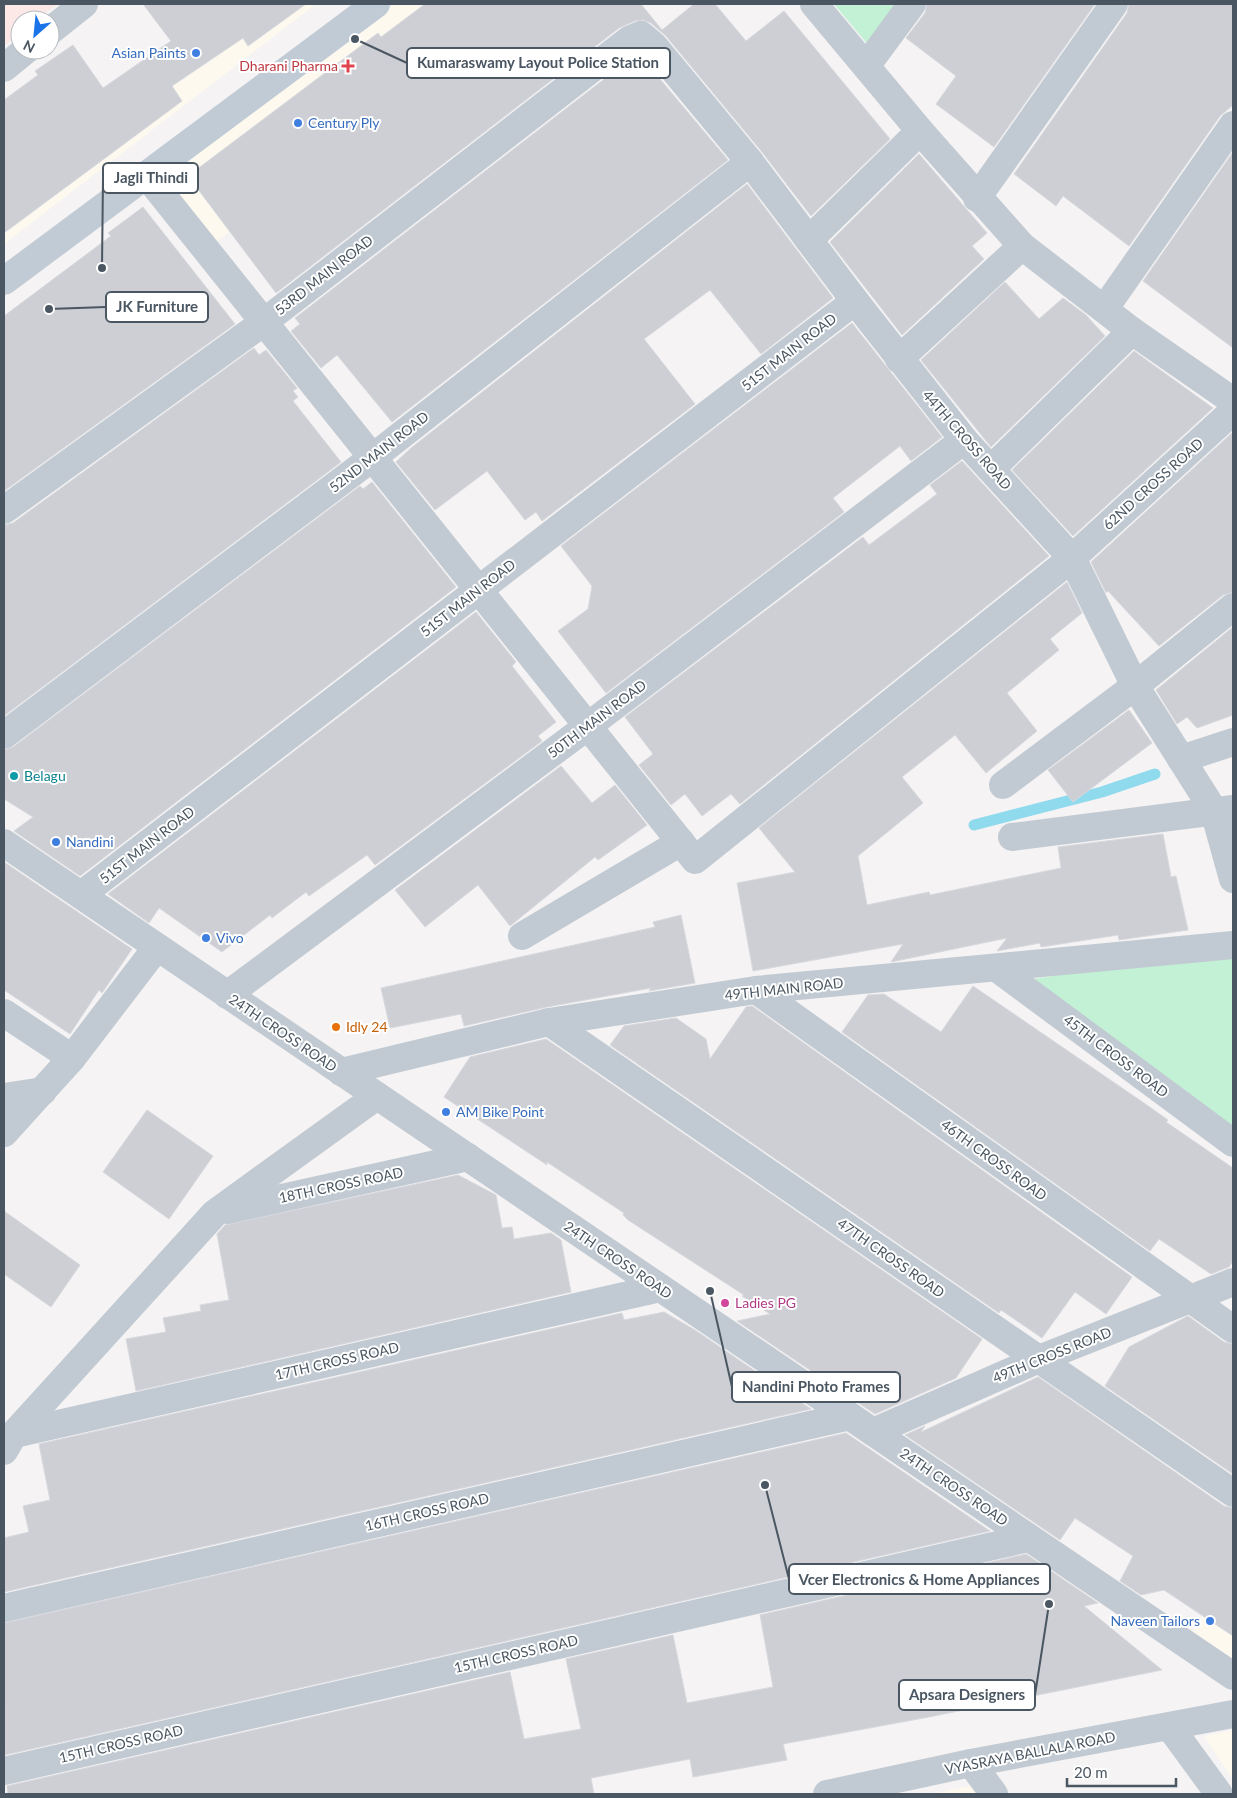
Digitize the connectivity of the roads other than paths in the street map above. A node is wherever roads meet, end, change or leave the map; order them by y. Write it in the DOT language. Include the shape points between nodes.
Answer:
graph roads {
  1 [pos="84,4"];
  2 [pos="376,4"];
  3 [pos="814,4"];
  4 [pos="912,4"];
  5 [pos="1114,4"];
  6 [pos="60,23"];
  7 [pos="641,35"];
  8 [pos="14,60"];
  9 [pos="867,65"];
  10 [pos="4,68"];
  11 [pos="1233,124"];
  12 [pos="920,132"];
  13 [pos="750,162"];
  14 [pos="147,176"];
  15 [pos="977,198"];
  16 [pos="809,240"];
  17 [pos="1022,246"];
  18 [pos="4,281"];
  19 [pos="854,301"];
  20 [pos="1105,308"];
  21 [pos="264,322"];
  22 [pos="1132,330"];
  23 [pos="899,359"];
  24 [pos="1233,401"];
  25 [pos="1233,411"];
  26 [pos="964,440"];
  27 [pos="372,458"];
  28 [pos="991,469"];
  29 [pos="4,510"];
  30 [pos="1072,558"];
  31 [pos="479,590"];
  32 [pos="1233,607"];
  33 [pos="1135,686"];
  34 [pos="588,726"];
  35 [pos="4,735"];
  36 [pos="1233,742"];
  37 [pos="1181,759"];
  38 [pos="1003,785"];
  39 [pos="1223,810"];
  40 [pos="1012,837"];
  41 [pos="681,842"];
  42 [pos="4,843"];
  43 [pos="1233,880"];
  44 [pos="81,895"];
  45 [pos="522,936"];
  46 [pos="1233,945"];
  47 [pos="157,947"];
  48 [pos="998,969"];
  49 [pos="756,990"];
  50 [pos="228,995"];
  51 [pos="4,1012"];
  52 [pos="549,1022"];
  53 [pos="72,1058"];
  54 [pos="340,1072"];
  55 [pos="43,1091"];
  56 [pos="377,1096"];
  57 [pos="4,1097"];
  58 [pos="4,1133"];
  59 [pos="1233,1143"];
  60 [pos="468,1157"];
  61 [pos="215,1213"];
  62 [pos="1233,1282"];
  63 [pos="660,1288"];
  64 [pos="1190,1300"];
  65 [pos="1233,1329"];
  66 [pos="1039,1359"];
  67 [pos="850,1416"];
  68 [pos="873,1432"];
  69 [pos="9,1443"];
  70 [pos="1233,1493"];
  71 [pos="1028,1538"];
  72 [pos="4,1608"];
  73 [pos="1233,1676"];
  74 [pos="1233,1714"];
  75 [pos="1170,1726"];
  76 [pos="971,1763"];
  77 [pos="4,1771"];
  78 [pos="827,1794"];
  79 [pos="994,1794"];
  80 [pos="1219,1794"];
  1 -- 6 [label="street"];
  2 -- 14 [label="main road"];
  3 -- 9 [label="street"];
  4 -- 9 [label="street"];
  5 -- 15 [label="street"];
  7 -- 13 [label="street, 44TH CROSS ROAD" via="654,46"];
  7 -- 21 [label="street, 53RD MAIN ROAD" via="629,40"];
  8 -- 10 [label="street"];
  9 -- 12 [label="street"];
  11 -- 20 [label="street"];
  12 -- 15 [label="street"];
  12 -- 16 [label="street"];
  13 -- 16 [label="street, 44TH CROSS ROAD"];
  13 -- 27 [label="street, 52ND MAIN ROAD"];
  14 -- 18 [label="main road"];
  14 -- 21 [label="street"];
  15 -- 17 [label="street"];
  16 -- 19 [label="street, 44TH CROSS ROAD"];
  17 -- 20 [label="street"];
  17 -- 23 [label="street"];
  19 -- 23 [label="street, 44TH CROSS ROAD"];
  19 -- 31 [label="street, 51ST MAIN ROAD"];
  20 -- 22 [label="street"];
  21 -- 27 [label="street"];
  21 -- 29 [label="street, 53RD MAIN ROAD"];
  22 -- 24 [label="street"];
  22 -- 28 [label="street"];
  23 -- 26 [label="street, 44TH CROSS ROAD"];
  25 -- 30 [label="street, 62ND CROSS ROAD"];
  26 -- 28 [label="street, 44TH CROSS ROAD"];
  26 -- 34 [label="street, 50TH MAIN ROAD"];
  27 -- 31 [label="street"];
  27 -- 35 [label="street, 52ND MAIN ROAD"];
  28 -- 30 [label="street, 44TH CROSS ROAD"];
  30 -- 33 [label="street, 44TH CROSS ROAD"];
  30 -- 41 [label="street, 62ND CROSS ROAD" via="696,860"];
  31 -- 34 [label="street"];
  31 -- 44 [label="street, 51ST MAIN ROAD"];
  32 -- 33 [label="street"];
  33 -- 37 [label="street, 44TH CROSS ROAD"];
  33 -- 38 [label="street"];
  34 -- 41 [label="street"];
  34 -- 50 [label="street, 50TH MAIN ROAD"];
  36 -- 37 [label="street"];
  37 -- 39 [label="street, 44TH CROSS ROAD"];
  39 -- 40 [label="street"];
  39 -- 43 [label="street, 44TH CROSS ROAD"];
  41 -- 45 [label="street"];
  42 -- 44 [label="street, 24TH CROSS ROAD"];
  44 -- 47 [label="street, 24TH CROSS ROAD"];
  46 -- 48 [label="street, 49TH MAIN ROAD"];
  47 -- 50 [label="street, 24TH CROSS ROAD"];
  47 -- 53 [label="street"];
  48 -- 49 [label="street, 49TH MAIN ROAD"];
  48 -- 59 [label="street, 45TH CROSS ROAD"];
  49 -- 52 [label="street, 49TH MAIN ROAD"];
  49 -- 64 [label="street, 46TH CROSS ROAD"];
  50 -- 54 [label="street, 24TH CROSS ROAD"];
  51 -- 53 [label="street"];
  52 -- 54 [label="street, 49TH MAIN ROAD"];
  52 -- 66 [label="street, 47TH CROSS ROAD"];
  53 -- 55 [label="street"];
  54 -- 56 [label="street, 24TH CROSS ROAD"];
  55 -- 57 [label="street"];
  55 -- 58 [label="street"];
  56 -- 60 [label="street, 24TH CROSS ROAD"];
  56 -- 61 [label="street"];
  60 -- 61 [label="street, 18TH CROSS ROAD"];
  60 -- 63 [label="street, 24TH CROSS ROAD"];
  61 -- 69 [label="street"];
  62 -- 64 [label="street, 49TH CROSS ROAD"];
  63 -- 67 [label="street, 24TH CROSS ROAD"];
  63 -- 69 [label="street, 17TH CROSS ROAD"];
  64 -- 65 [label="street, 46TH CROSS ROAD"];
  64 -- 66 [label="street, 49TH CROSS ROAD"];
  66 -- 68 [label="street, 49TH CROSS ROAD"];
  66 -- 70 [label="street, 47TH CROSS ROAD"];
  67 -- 68 [label="street, 24TH CROSS ROAD"];
  67 -- 72 [label="street, 16TH CROSS ROAD"];
  68 -- 71 [label="street, 24TH CROSS ROAD"];
  71 -- 73 [label="street, 24TH CROSS ROAD"];
  71 -- 77 [label="street, 15TH CROSS ROAD"];
  74 -- 75 [label="street, VYASRAYA BALLALA ROAD"];
  75 -- 76 [label="street, VYASRAYA BALLALA ROAD"];
  75 -- 80 [label="street"];
  76 -- 78 [label="street, VYASRAYA BALLALA ROAD"];
  76 -- 79 [label="street"];
}
